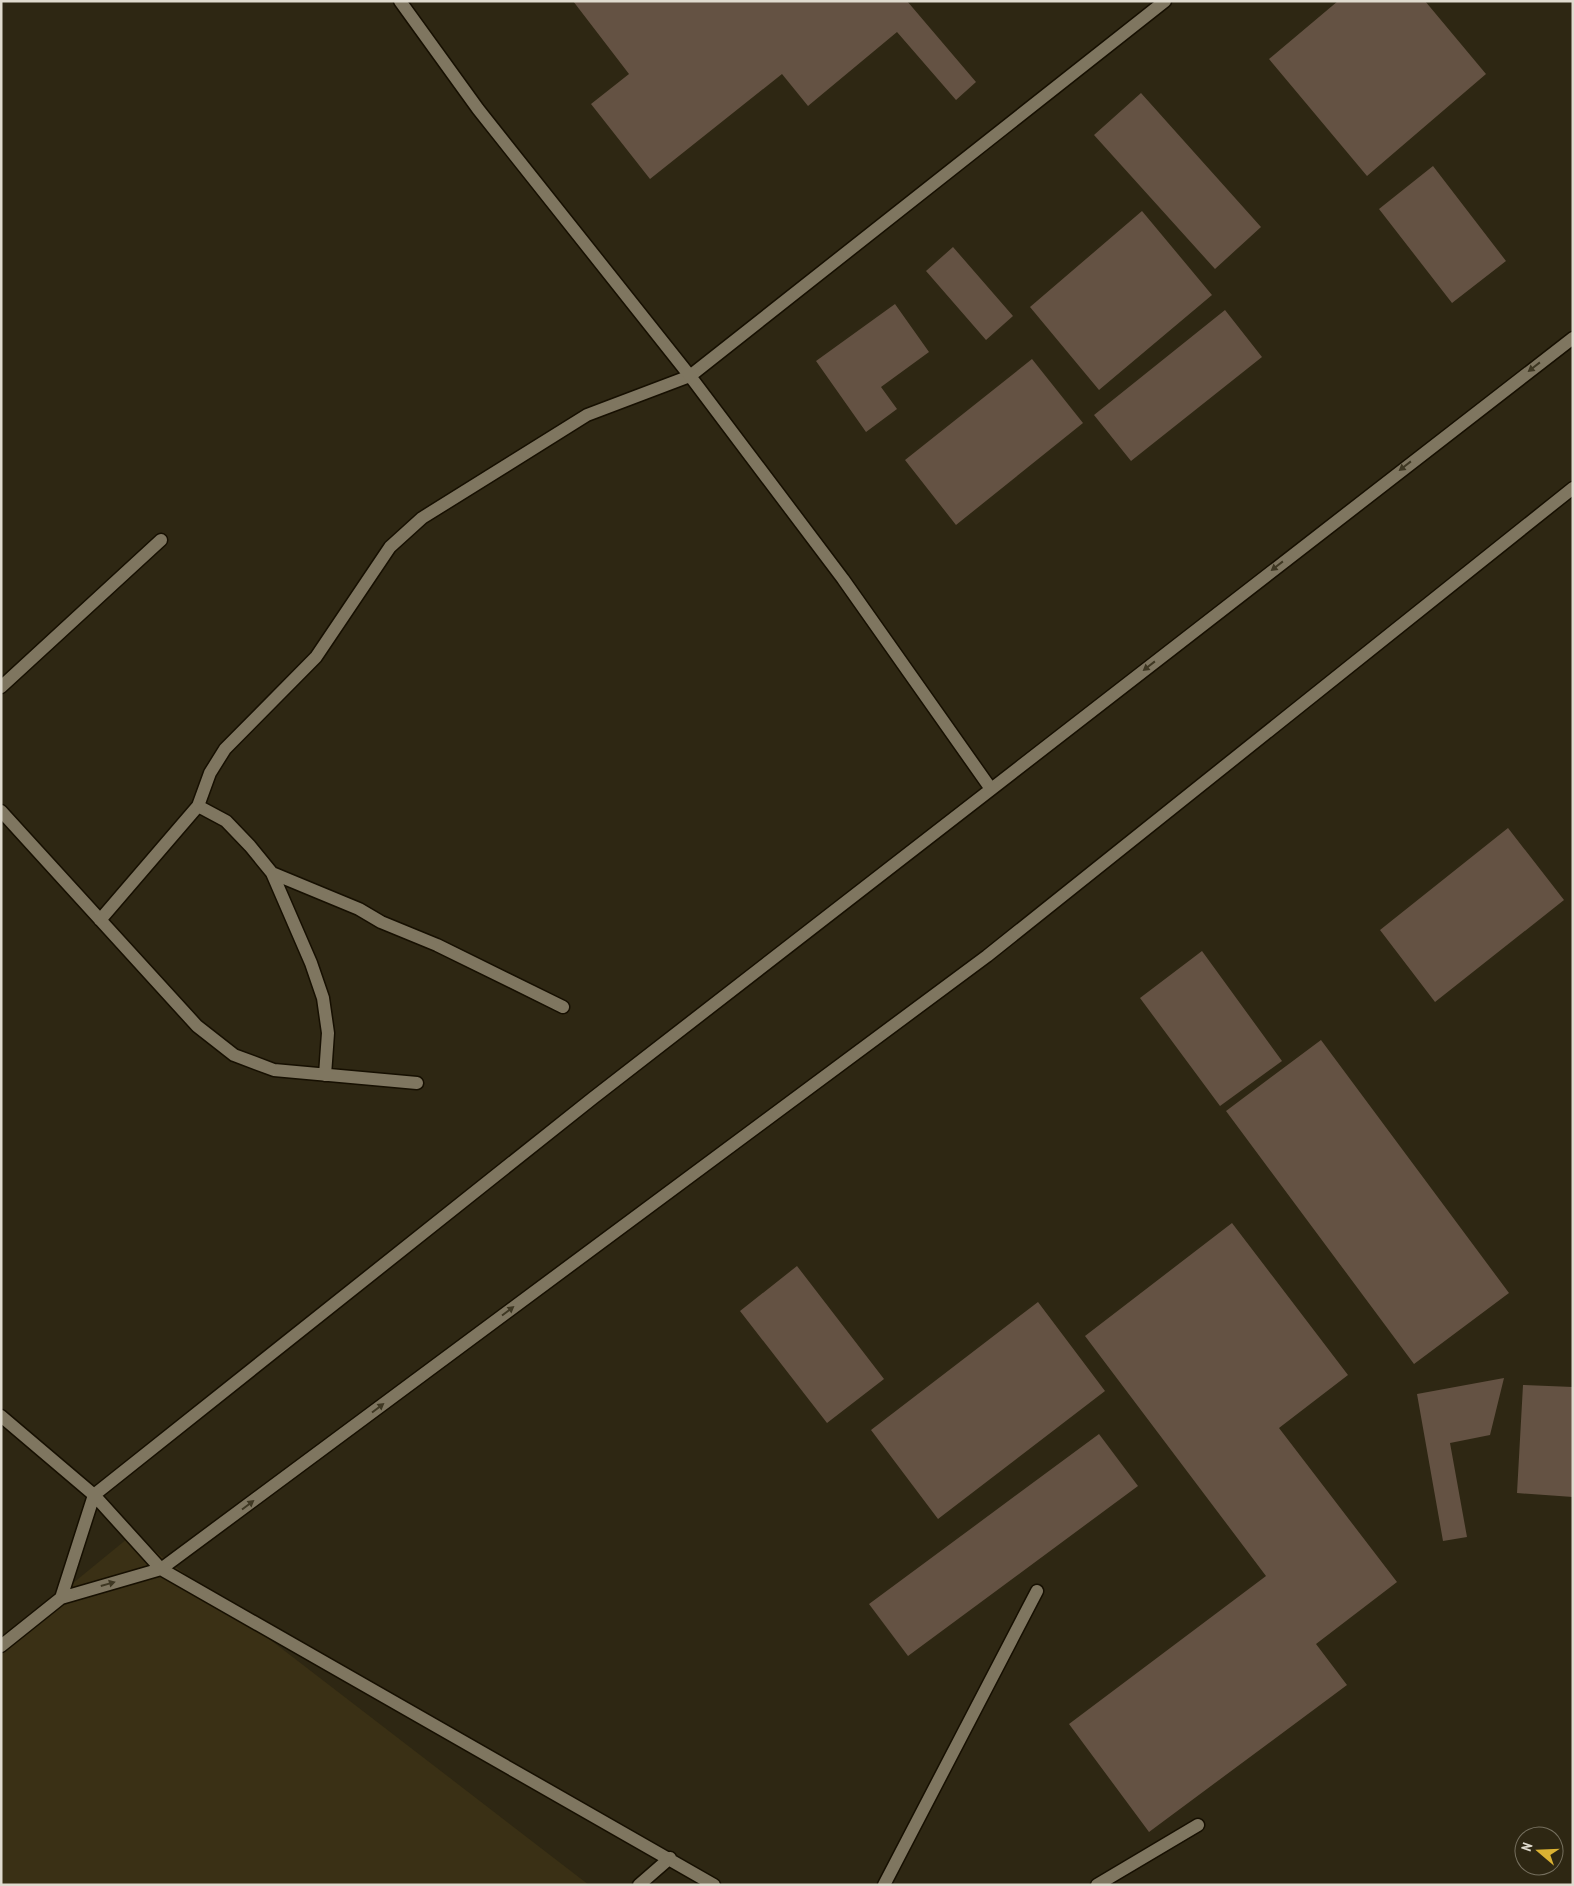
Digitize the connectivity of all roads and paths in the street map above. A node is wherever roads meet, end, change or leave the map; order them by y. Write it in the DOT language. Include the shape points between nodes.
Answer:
graph roads {
  1 [pos="400,1"];
  2 [pos="1165,1"];
  3 [pos="1573,338"];
  4 [pos="690,376"];
  5 [pos="1573,488"];
  6 [pos="161,540"];
  7 [pos="1,687"];
  8 [pos="992,789"];
  9 [pos="198,806"];
  10 [pos="1,811"];
  11 [pos="272,873"];
  12 [pos="100,920"];
  13 [pos="563,1007"];
  14 [pos="326,1075"];
  15 [pos="417,1083"];
  16 [pos="1,1416"];
  17 [pos="94,1495"];
  18 [pos="161,1569"];
  19 [pos="1037,1591"];
  20 [pos="61,1598"];
  21 [pos="1,1646"];
  22 [pos="1198,1825"];
  23 [pos="670,1858"];
  24 [pos="638,1885"];
  25 [pos="714,1885"];
  26 [pos="884,1885"];
  27 [pos="1097,1885"];
  1 -- 4 [label="street" via="478,109"];
  2 -- 4 [label="street"];
  3 -- 8 [label="street, one-way"];
  4 -- 8 [label="street" via="843,579"];
  4 -- 9 [label="street" via="587,415 422,518 390,547 316,657 225,749 210,773"];
  18 -- 5 [label="street, one-way" via="987,956"];
  6 -- 7 [label="street"];
  8 -- 17 [label="street" via="593,1098"];
  9 -- 11 [label="street" via="226,822"];
  9 -- 12 [label="street"];
  10 -- 12 [label="street"];
  11 -- 13 [label="street" via="438,945"];
  11 -- 14 [label="street" via="323,998 328,1033"];
  12 -- 14 [label="street" via="197,1026 234,1055 274,1070"];
  14 -- 15 [label="street"];
  16 -- 17 [label="street"];
  17 -- 18 [label="street"];
  17 -- 20 [label="street"];
  20 -- 18 [label="street, one-way"];
  18 -- 23 [label="street"];
  19 -- 26 [label="street"];
  20 -- 21 [label="street"];
  22 -- 27 [label="street"];
  23 -- 24 [label="street"];
  23 -- 25 [label="street"];
}
